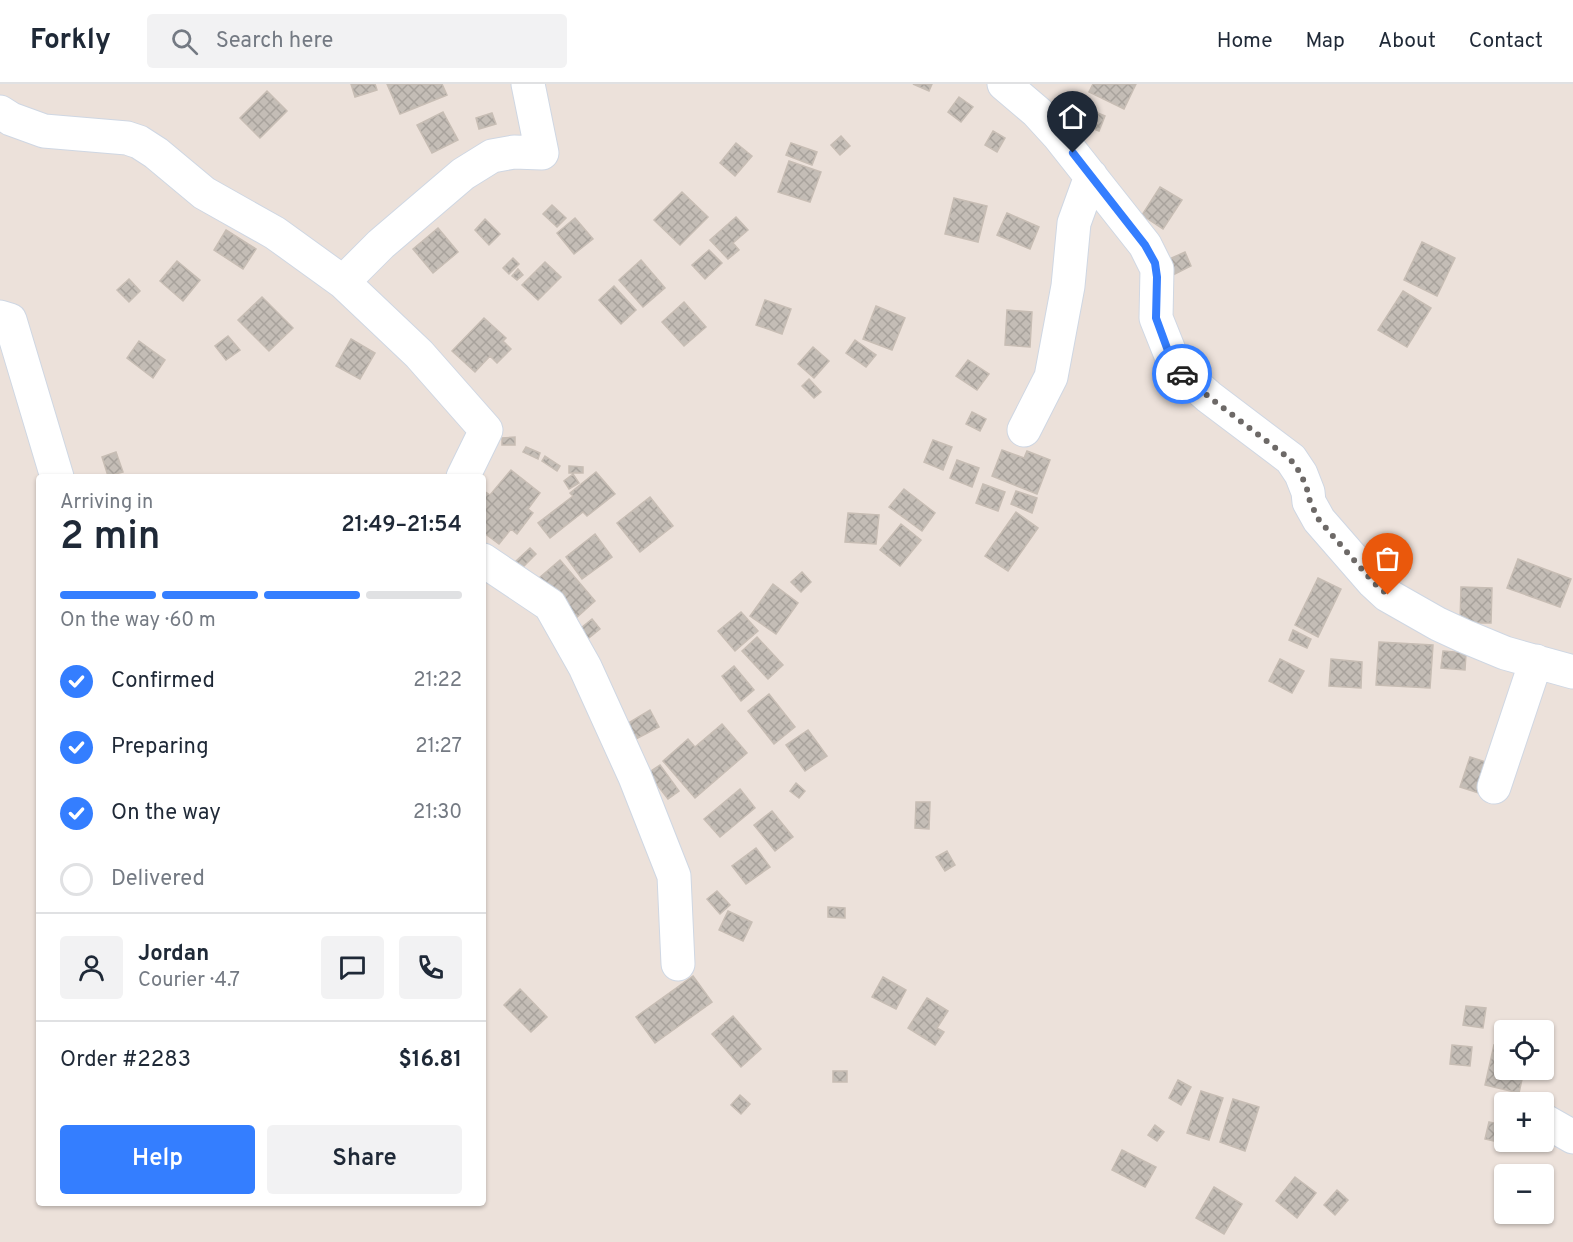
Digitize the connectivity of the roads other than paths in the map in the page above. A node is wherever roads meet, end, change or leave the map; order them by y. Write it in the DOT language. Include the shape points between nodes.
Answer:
graph roads {
  1 [pos="528,84"];
  2 [pos="1004,84"];
  3 [pos="0,112"];
  4 [pos="1091,176"];
  5 [pos="343,282"];
  6 [pos="0,317"];
  7 [pos="1024,430"];
  8 [pos="56,474"];
  9 [pos="464,474"];
  10 [pos="486,562"];
  11 [pos="1536,661"];
  12 [pos="1573,672"];
  13 [pos="1494,787"];
  14 [pos="678,964"];
  15 [pos="1554,1126"];
  16 [pos="1573,1137"];
  1 -- 5 [label="street" via="542,153 492,156 463,174 388,237"];
  2 -- 4 [label="street" via="1037,112"];
  3 -- 5 [label="street" via="44,131 139,142 204,193 275,233"];
  4 -- 7 [label="street" via="1074,223 1068,286 1051,377"];
  4 -- 11 [label="street" via="1155,263 1156,318 1176,368 1290,459 1301,474 1319,520 1388,595 1464,636"];
  5 -- 9 [label="street" via="419,354 486,430"];
  6 -- 8 [label="street" via="10,320"];
  10 -- 14 [label="street" via="550,605 585,668 635,777 674,876"];
  11 -- 12 [label="street"];
  11 -- 13 [label="street"];
  15 -- 16 [label="street"];
}
